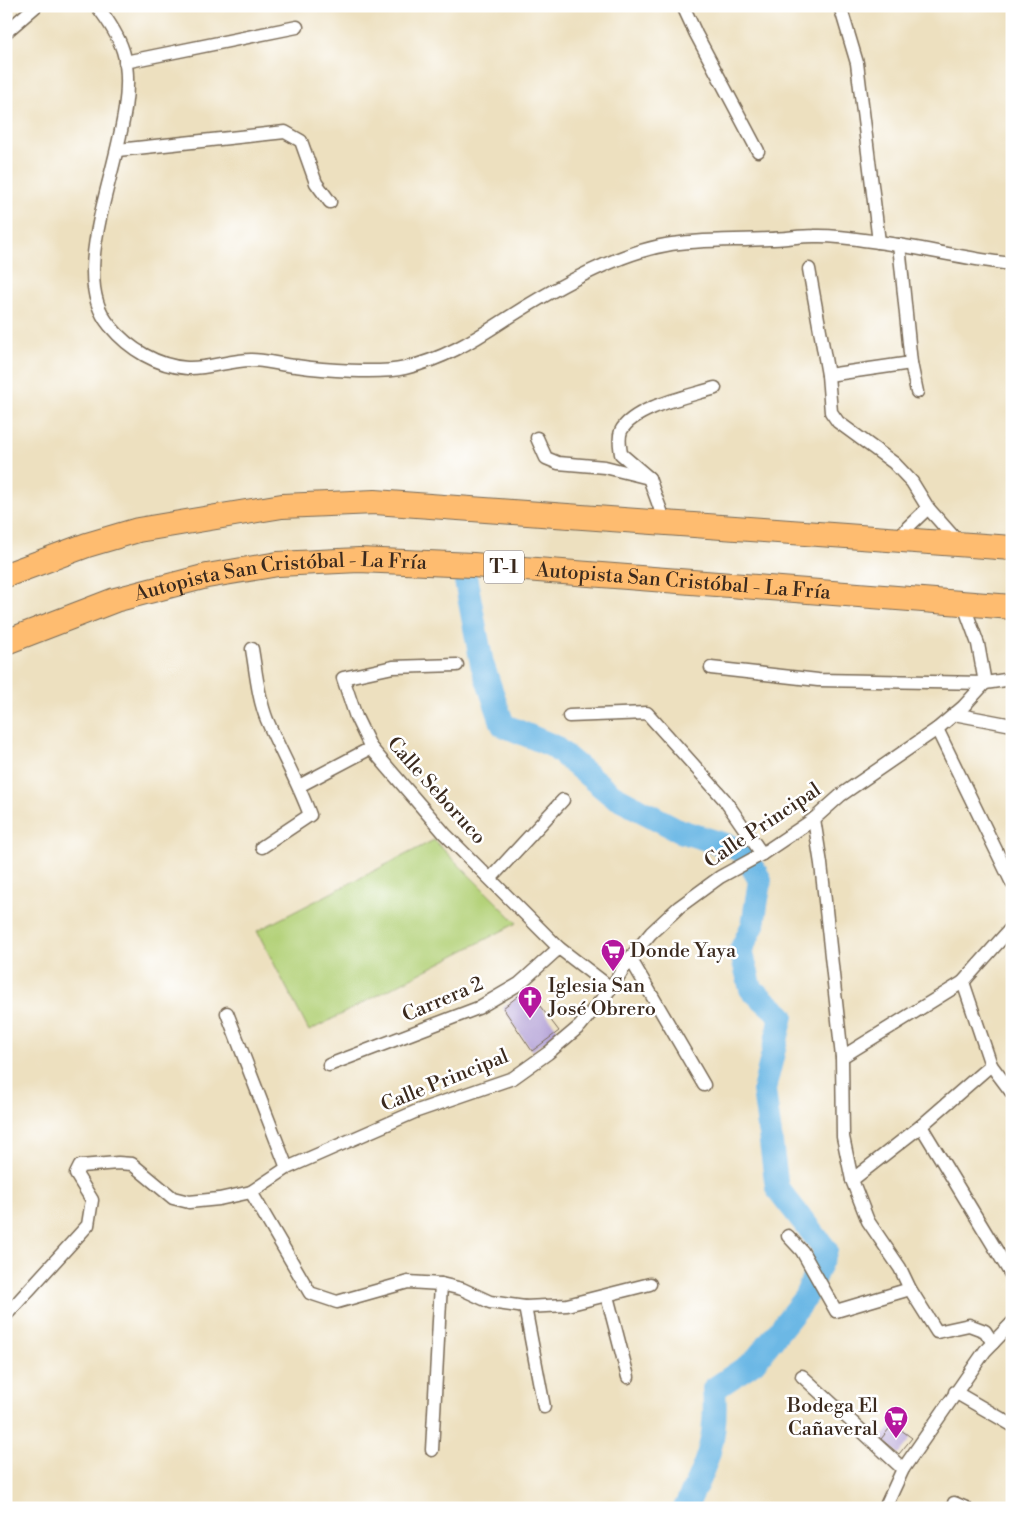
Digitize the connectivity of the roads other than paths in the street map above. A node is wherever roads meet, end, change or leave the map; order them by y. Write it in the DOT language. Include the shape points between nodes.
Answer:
graph roads {
  1 [pos="36,6"];
  2 [pos="97,6"];
  3 [pos="683,6"];
  4 [pos="840,6"];
  5 [pos="297,27"];
  6 [pos="6,32"];
  7 [pos="126,62"];
  8 [pos="118,150"];
  9 [pos="758,151"];
  10 [pos="330,202"];
  11 [pos="879,242"];
  12 [pos="899,245"];
  13 [pos="1012,264"];
  14 [pos="809,269"];
  15 [pos="911,363"];
  16 [pos="828,375"];
  17 [pos="715,388"];
  18 [pos="917,392"];
  19 [pos="537,438"];
  20 [pos="649,478"];
  21 [pos="928,508"];
  22 [pos="665,522"];
  23 [pos="900,540"];
  24 [pos="959,544"];
  25 [pos="1012,548"];
  26 [pos="6,575"];
  27 [pos="963,603"];
  28 [pos="1012,607"];
  29 [pos="6,642"];
  30 [pos="252,649"];
  31 [pos="457,664"];
  32 [pos="711,668"];
  33 [pos="1012,679"];
  34 [pos="985,683"];
  35 [pos="954,714"];
  36 [pos="569,716"];
  37 [pos="1012,725"];
  38 [pos="937,729"];
  39 [pos="371,748"];
  40 [pos="300,786"];
  41 [pos="563,800"];
  42 [pos="814,819"];
  43 [pos="262,847"];
  44 [pos="762,854"];
  45 [pos="491,878"];
  46 [pos="1012,883"];
  47 [pos="1012,927"];
  48 [pos="559,948"];
  49 [pos="630,958"];
  50 [pos="963,982"];
  51 [pos="611,988"];
  52 [pos="227,1013"];
  53 [pos="842,1057"];
  54 [pos="329,1066"];
  55 [pos="991,1066"];
  56 [pos="704,1085"];
  57 [pos="1012,1093"];
  58 [pos="921,1126"];
  59 [pos="287,1168"];
  60 [pos="852,1180"];
  61 [pos="251,1192"];
  62 [pos="788,1236"];
  63 [pos="1012,1276"];
  64 [pos="441,1284"];
  65 [pos="650,1284"];
  66 [pos="910,1289"];
  67 [pos="607,1296"];
  68 [pos="525,1307"];
  69 [pos="6,1315"];
  70 [pos="1012,1323"];
  71 [pos="993,1343"];
  72 [pos="802,1376"];
  73 [pos="628,1377"];
  74 [pos="955,1392"];
  75 [pos="544,1407"];
  76 [pos="1012,1425"];
  77 [pos="432,1450"];
  78 [pos="903,1469"];
  79 [pos="885,1508"];
  1 -- 6 [label="street"];
  2 -- 7 [label="street" via="122,48"];
  3 -- 9 [label="street"];
  4 -- 11 [label="street" via="857,63"];
  5 -- 7 [label="street"];
  7 -- 8 [label="street" via="126,94"];
  8 -- 10 [label="street" via="285,132 301,141 316,183"];
  8 -- 11 [label="street" via="101,210 97,239 94,277 97,308 137,352 187,368 254,360 340,370 402,369 474,341 504,320 599,267 663,246 701,240 815,235"];
  11 -- 12 [label="street"];
  12 -- 13 [label="street"];
  12 -- 15 [label="street"];
  14 -- 16 [label="street"];
  15 -- 16 [label="street"];
  15 -- 18 [label="street"];
  16 -- 21 [label="street" via="831,412 894,463 912,482"];
  17 -- 20 [label="street" via="650,409 626,424 619,439 621,454"];
  19 -- 20 [label="street" via="546,458 558,463 605,467"];
  20 -- 22 [label="street"];
  21 -- 23 [label="street" via="908,527"];
  21 -- 24 [label="street"];
  22 -- 23 [label="highway"];
  22 -- 26 [label="highway" via="375,502 282,506 138,530"];
  23 -- 24 [label="highway"];
  24 -- 25 [label="highway"];
  27 -- 28 [label="highway, Autopista San Cristóbal - La Fría / T-1"];
  27 -- 29 [label="highway, Autopista San Cristóbal - La Fría / T-1" via="473,565 359,560 278,564 207,576 114,600"];
  27 -- 34 [label="street" via="978,644"];
  30 -- 40 [label="street" via="266,719"];
  31 -- 39 [label="street, Calle Seboruco" via="393,667 343,678"];
  32 -- 34 [label="street" via="818,680"];
  33 -- 34 [label="street"];
  34 -- 35 [label="street, Calle Principal"];
  35 -- 37 [label="street"];
  35 -- 38 [label="street, Calle Principal"];
  36 -- 44 [label="street" via="647,713 724,799"];
  38 -- 42 [label="street, Calle Principal" via="841,795"];
  38 -- 46 [label="street"];
  39 -- 40 [label="street"];
  39 -- 45 [label="street, Calle Seboruco" via="445,834"];
  40 -- 43 [label="street" via="310,815"];
  41 -- 45 [label="street"];
  42 -- 44 [label="street, Calle Principal"];
  42 -- 53 [label="street"];
  44 -- 49 [label="street, Calle Principal" via="720,877 679,907"];
  45 -- 48 [label="street, Calle Seboruco"];
  47 -- 50 [label="street"];
  48 -- 51 [label="street, Calle Seboruco"];
  48 -- 54 [label="street, Carrera 2" via="519,984 478,1008"];
  49 -- 51 [label="street, Calle Principal"];
  49 -- 56 [label="street"];
  50 -- 53 [label="street"];
  50 -- 55 [label="street"];
  51 -- 59 [label="street, Calle Principal" via="580,1026 513,1078 417,1111"];
  52 -- 59 [label="street"];
  53 -- 60 [label="street" via="843,1137"];
  55 -- 57 [label="street"];
  55 -- 58 [label="street"];
  58 -- 60 [label="street"];
  58 -- 63 [label="street"];
  59 -- 61 [label="street, Calle Principal"];
  60 -- 66 [label="street" via="868,1221 900,1268"];
  61 -- 64 [label="street" via="310,1293 336,1302 408,1282"];
  61 -- 69 [label="street, Calle Principal" via="189,1202 172,1198 132,1164 118,1162 80,1166 76,1174 92,1200 88,1225 68,1251"];
  62 -- 66 [label="street" via="802,1251 836,1311"];
  64 -- 68 [label="street" via="462,1289 490,1302"];
  64 -- 77 [label="street"];
  65 -- 67 [label="street"];
  66 -- 71 [label="street" via="937,1332 969,1326 985,1331"];
  67 -- 68 [label="street" via="567,1305"];
  67 -- 73 [label="street"];
  68 -- 75 [label="street"];
  70 -- 71 [label="street"];
  71 -- 74 [label="street"];
  72 -- 78 [label="street"];
  74 -- 76 [label="street"];
  74 -- 78 [label="street"];
  78 -- 79 [label="street"];
}
